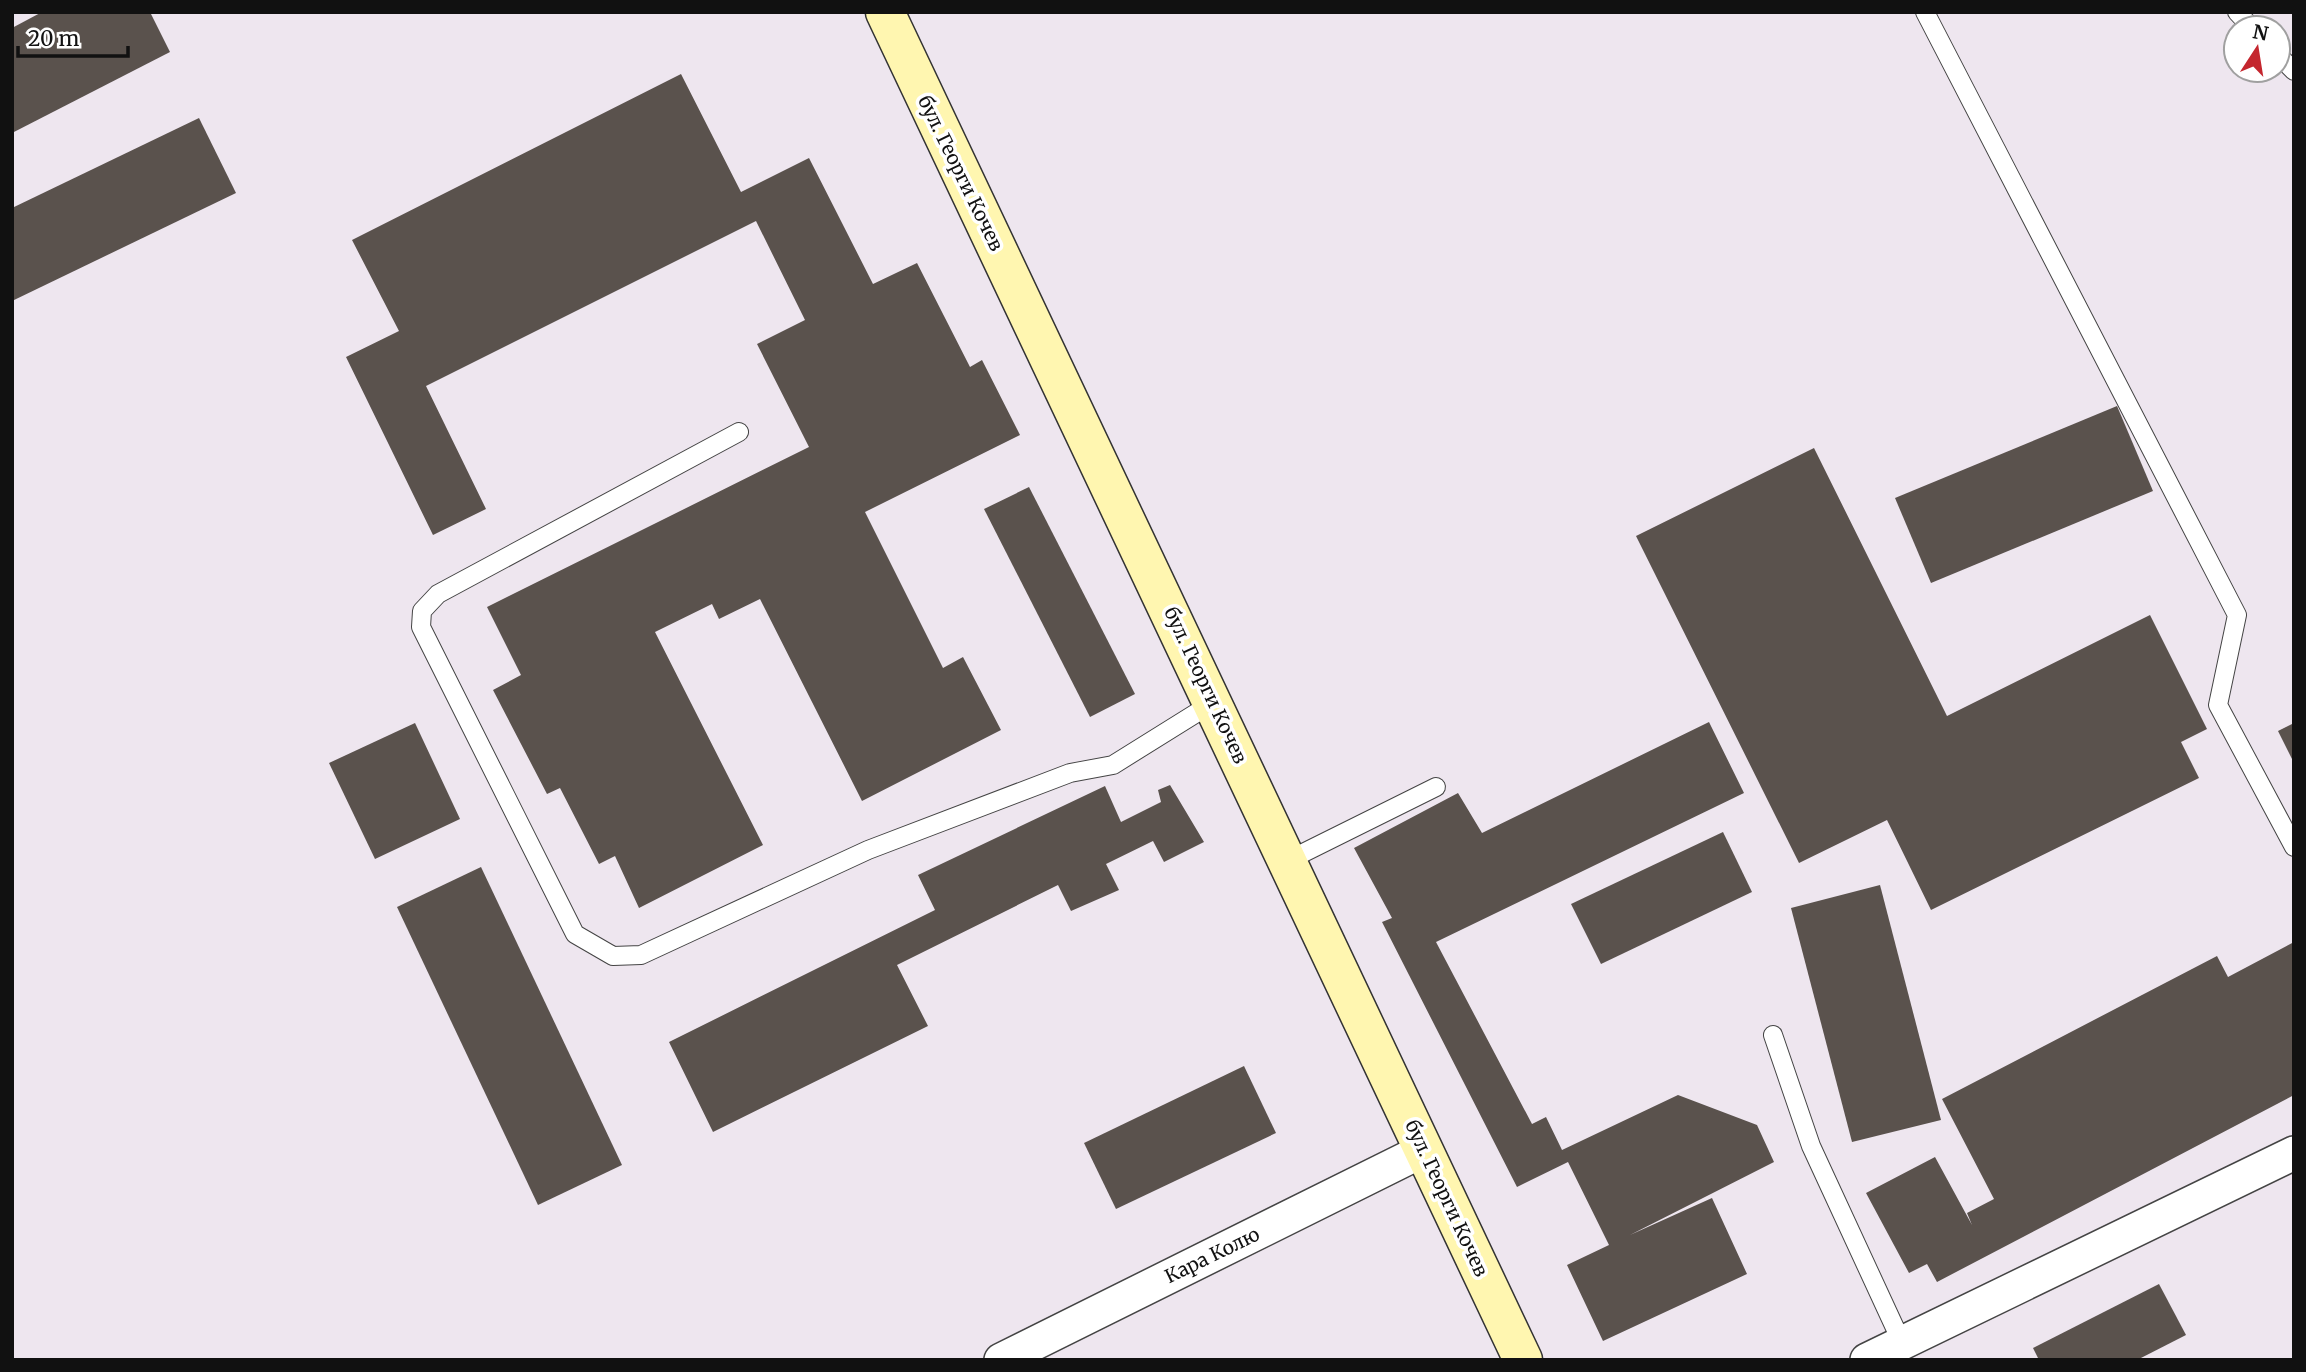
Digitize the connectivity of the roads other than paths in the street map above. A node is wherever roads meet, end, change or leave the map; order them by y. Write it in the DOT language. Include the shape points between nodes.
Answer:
graph roads {
  1 [pos="885,12"];
  2 [pos="1925,12"];
  3 [pos="739,432"];
  4 [pos="1214,702"];
  5 [pos="1436,787"];
  6 [pos="2294,847"];
  7 [pos="1289,860"];
  8 [pos="1773,1035"];
  9 [pos="1424,1150"];
  10 [pos="2294,1153"];
  11 [pos="1902,1343"];
  12 [pos="1001,1360"];
  13 [pos="1523,1360"];
  14 [pos="1867,1360"];
  1 -- 4 [label="main road, бул. Георги Кочев"];
  2 -- 6 [label="lane" via="2237,615 2218,705"];
  3 -- 4 [label="lane" via="438,594 422,611 421,627 575,934 613,956 641,955 867,850 1070,773 1113,765"];
  4 -- 7 [label="main road, бул. Георги Кочев"];
  5 -- 7 [label="lane"];
  7 -- 9 [label="main road, бул. Георги Кочев"];
  8 -- 11 [label="lane" via="1811,1146"];
  9 -- 12 [label="street, Кара Колю"];
  9 -- 13 [label="main road, бул. Георги Кочев"];
  10 -- 11 [label="street"];
  11 -- 14 [label="street"];
}
